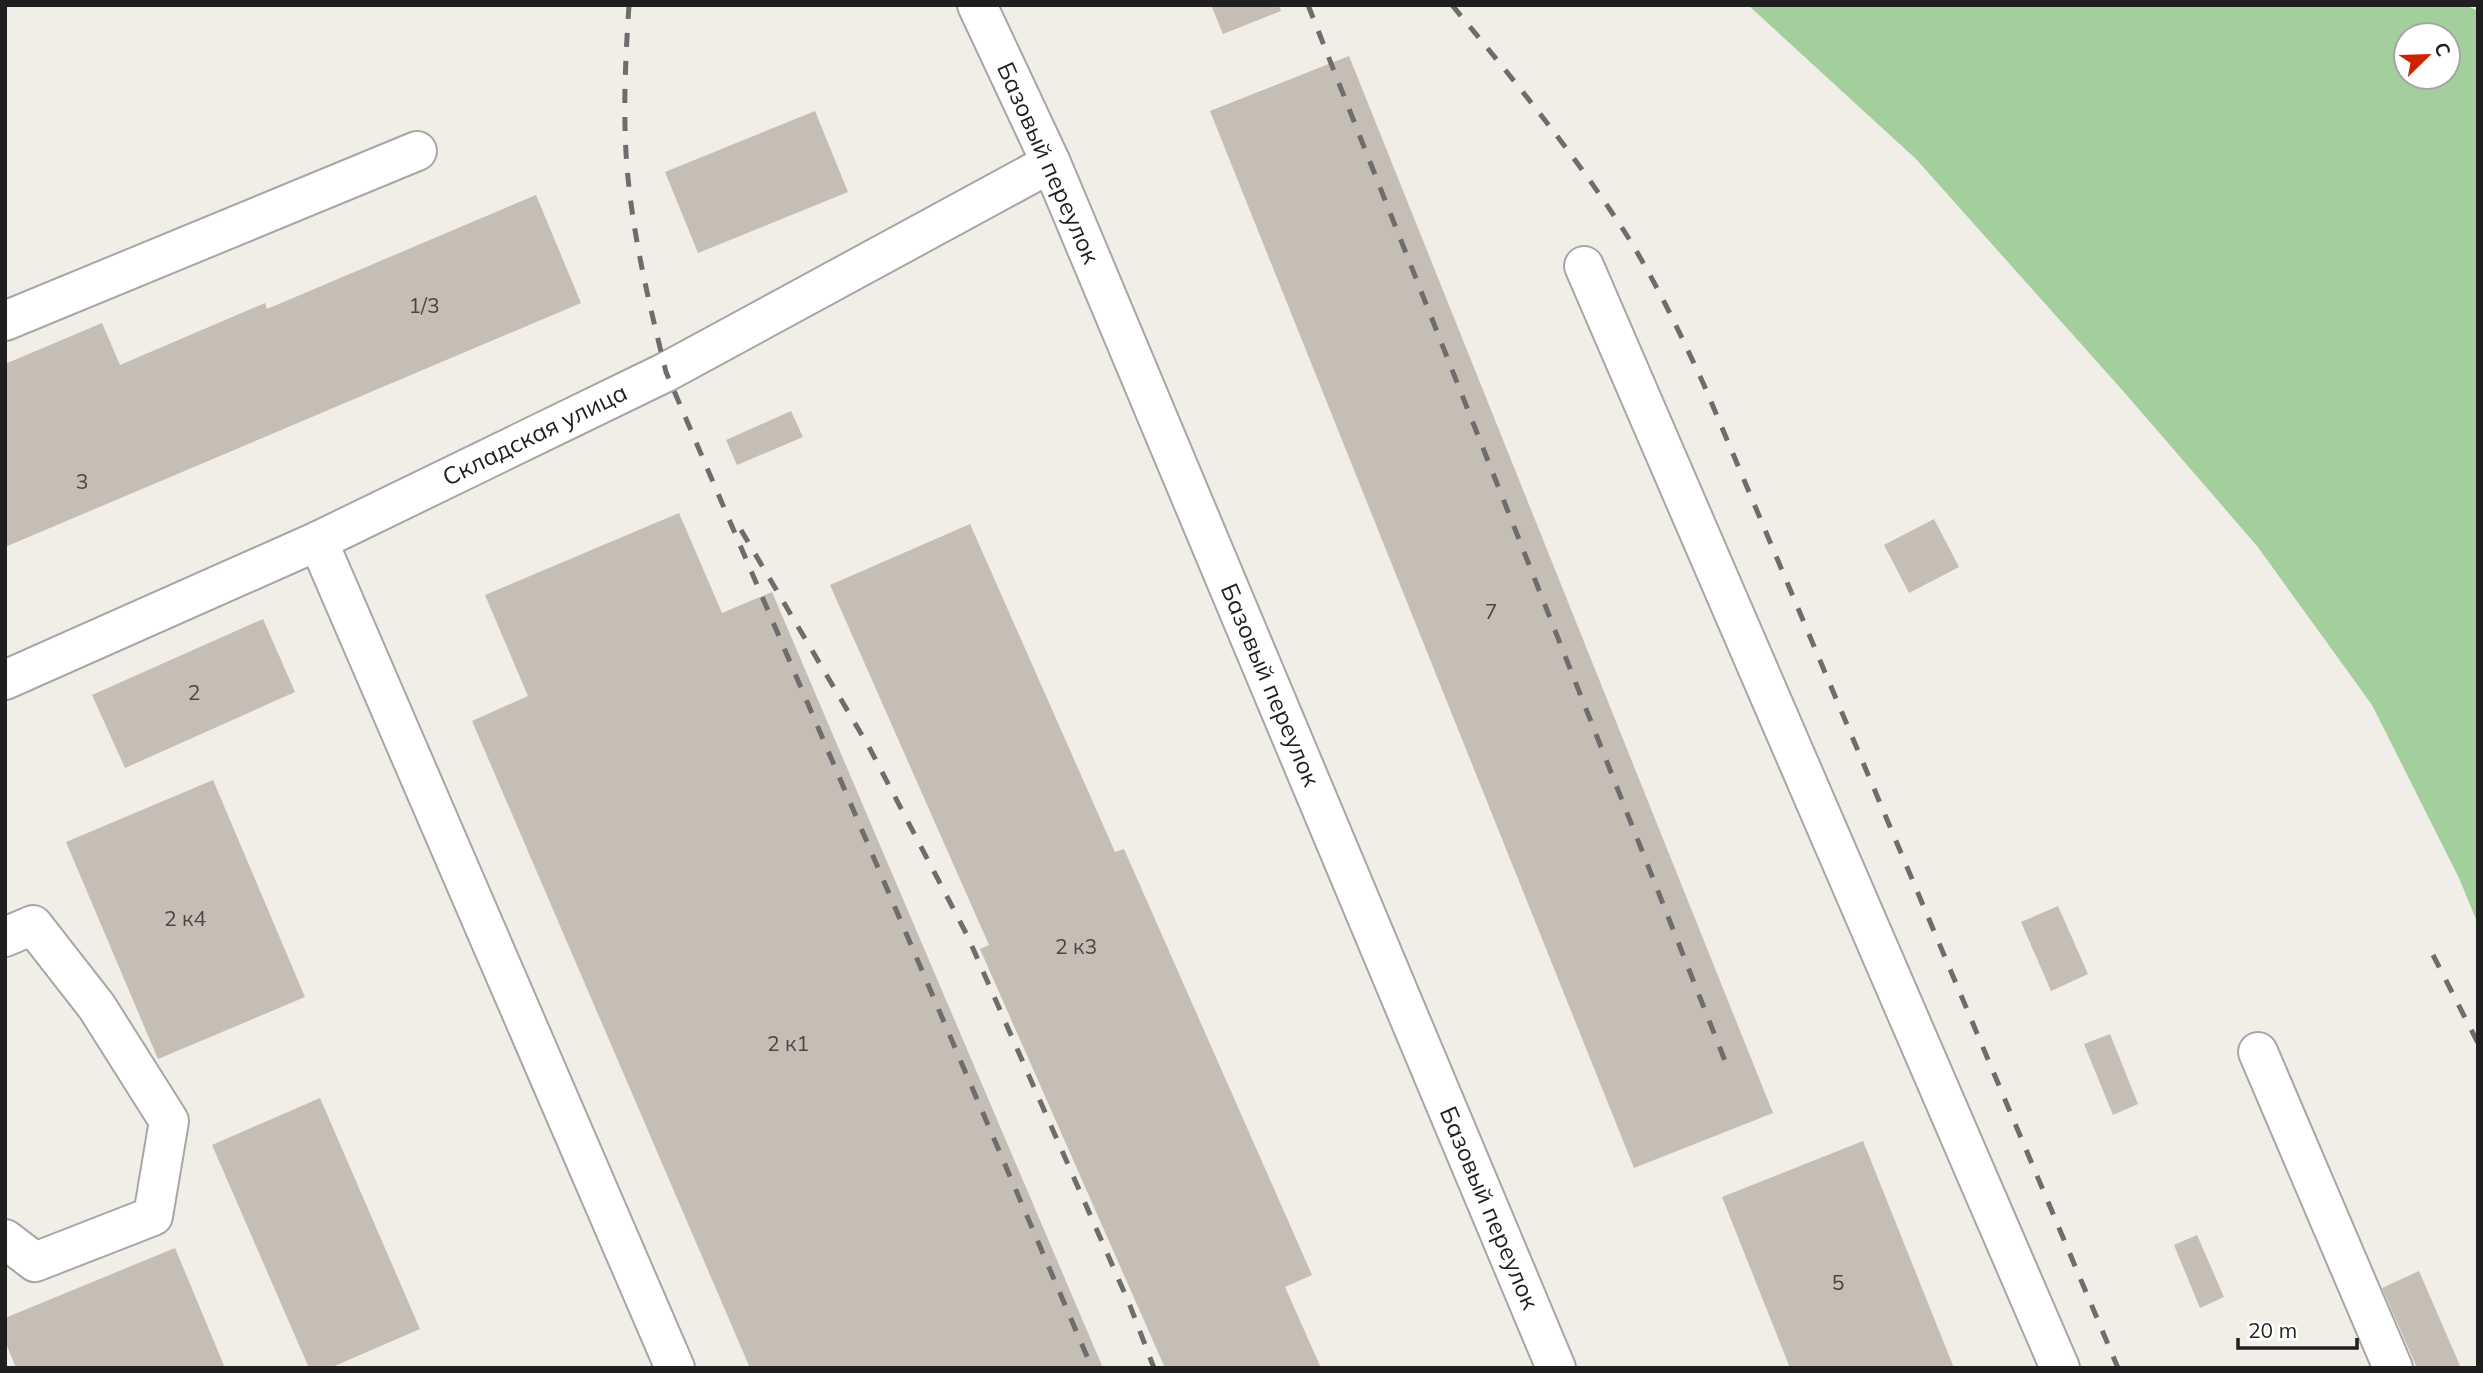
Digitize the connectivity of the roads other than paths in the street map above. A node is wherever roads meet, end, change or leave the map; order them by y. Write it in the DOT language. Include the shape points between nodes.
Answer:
graph roads {
  1 [pos="977,5"];
  2 [pos="417,151"];
  3 [pos="1051,163"];
  4 [pos="1584,267"];
  5 [pos="5,321"];
  6 [pos="317,541"];
  7 [pos="5,680"];
  8 [pos="5,937"];
  9 [pos="2258,1052"];
  10 [pos="5,1239"];
  11 [pos="675,1368"];
  12 [pos="1556,1368"];
  13 [pos="2060,1368"];
  14 [pos="2393,1368"];
  1 -- 3 [label="street, Базовый переулок"];
  2 -- 5 [label="street"];
  3 -- 6 [label="street, Складская улица" via="666,372"];
  3 -- 12 [label="street, Базовый переулок"];
  4 -- 13 [label="street"];
  6 -- 7 [label="street, Складская улица"];
  6 -- 11 [label="street"];
  8 -- 10 [label="street" via="33,925 97,1007 169,1121 153,1216 35,1262"];
  9 -- 14 [label="street"];
}
